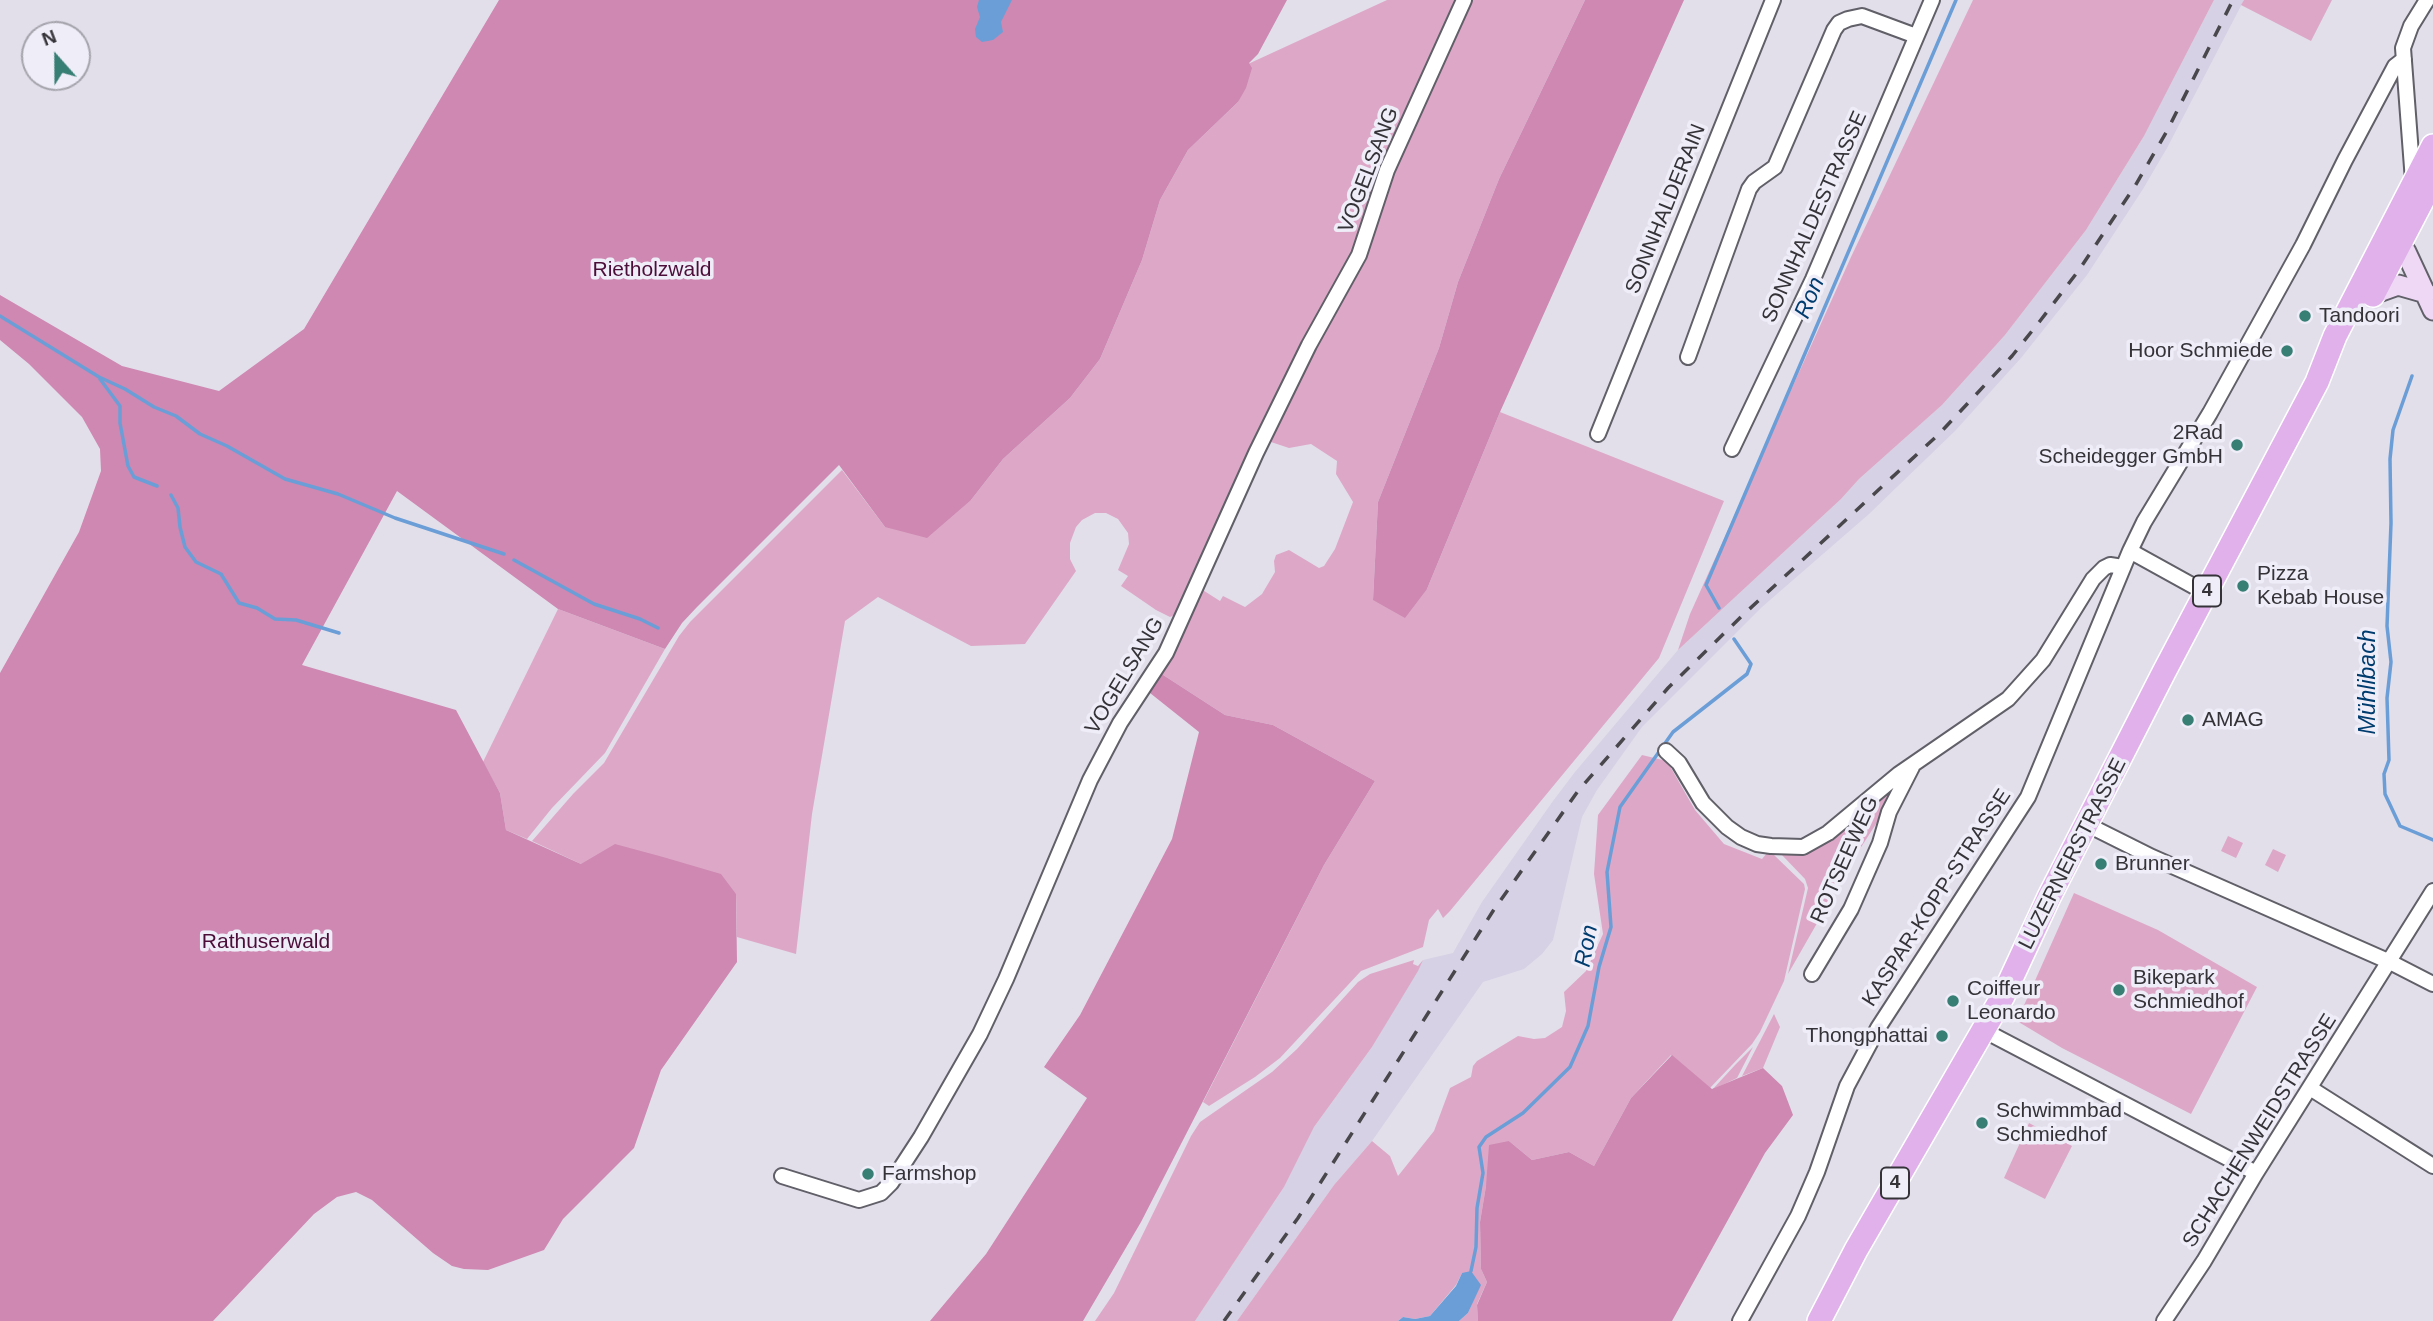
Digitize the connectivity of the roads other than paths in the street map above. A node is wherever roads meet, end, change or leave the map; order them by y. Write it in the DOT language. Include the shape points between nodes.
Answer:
graph roads {
  1 [pos="1464,0"];
  2 [pos="1773,0"];
  3 [pos="1932,0"];
  4 [pos="2427,0"];
  5 [pos="1916,36"];
  6 [pos="2404,59"];
  7 [pos="2433,146"];
  8 [pos="2423,182"];
  9 [pos="2392,240"];
  10 [pos="2373,294"];
  11 [pos="2429,301"];
  12 [pos="1688,357"];
  13 [pos="2317,382"];
  14 [pos="1598,434"];
  15 [pos="1732,449"];
  16 [pos="2130,551"];
  17 [pos="2123,567"];
  18 [pos="2206,593"];
  19 [pos="1666,751"];
  20 [pos="1915,763"];
  21 [pos="2088,825"];
  22 [pos="2433,891"];
  23 [pos="2390,962"];
  24 [pos="1812,974"];
  25 [pos="2433,984"];
  26 [pos="1983,1030"];
  27 [pos="2310,1088"];
  28 [pos="2433,1166"];
  29 [pos="2256,1172"];
  30 [pos="782,1176"];
  31 [pos="1740,1321"];
  32 [pos="1819,1321"];
  33 [pos="2164,1321"];
  1 -- 30 [label="street, VOGELSANG" via="1387,170 1359,255 1303,357 1166,653 1119,723 1090,780 980,1034 921,1137 881,1194 859,1200"];
  2 -- 14 [label="street, SONNHALDERAIN"];
  3 -- 5 [label="street, SONNHALDESTRASSE"];
  4 -- 6 [label="street" via="2406,36"];
  5 -- 12 [label="street" via="1862,16 1839,23 1834,30 1775,167 1749,189"];
  5 -- 15 [label="street, SONNHALDESTRASSE" via="1813,279"];
  6 -- 8 [label="street"];
  6 -- 16 [label="street, KASPAR-KOPP-STRASSE" via="2395,66 2304,245"];
  7 -- 8 [label="main road, 4"];
  8 -- 9 [label="main road, 4"];
  9 -- 10 [label="main road, 4"];
  9 -- 11 [label="main road" via="2412,261"];
  9 -- 13 [label="main road, 4" via="2335,336"];
  10 -- 11 [label="main road" via="2398,285"];
  10 -- 13 [label="main road, 4"];
  13 -- 18 [label="main road, LUZERNERSTRASSE / 4"];
  16 -- 17 [label="street, KASPAR-KOPP-STRASSE"];
  16 -- 18 [label="street"];
  17 -- 20 [label="street, ROTSEEWEG" via="2110,565 2092,579 2043,660 2008,699"];
  17 -- 31 [label="street, KASPAR-KOPP-STRASSE" via="2028,797 1878,1028 1847,1086 1798,1216"];
  18 -- 21 [label="main road, LUZERNERSTRASSE / 4"];
  19 -- 20 [label="street, ROTSEEWEG" via="1679,763 1703,803 1727,827 1757,844 1790,848 1803,847 1828,833"];
  20 -- 24 [label="street, ROTSEEWEG" via="1889,812 1851,909"];
  21 -- 23 [label="street"];
  21 -- 26 [label="main road, LUZERNERSTRASSE / 4"];
  22 -- 23 [label="street, SCHACHENWEIDSTRASSE"];
  23 -- 25 [label="street"];
  23 -- 27 [label="street, SCHACHENWEIDSTRASSE"];
  26 -- 29 [label="street"];
  26 -- 32 [label="main road, LUZERNERSTRASSE / 4"];
  27 -- 28 [label="street"];
  27 -- 29 [label="street, SCHACHENWEIDSTRASSE"];
  29 -- 33 [label="street, SCHACHENWEIDSTRASSE"];
}
